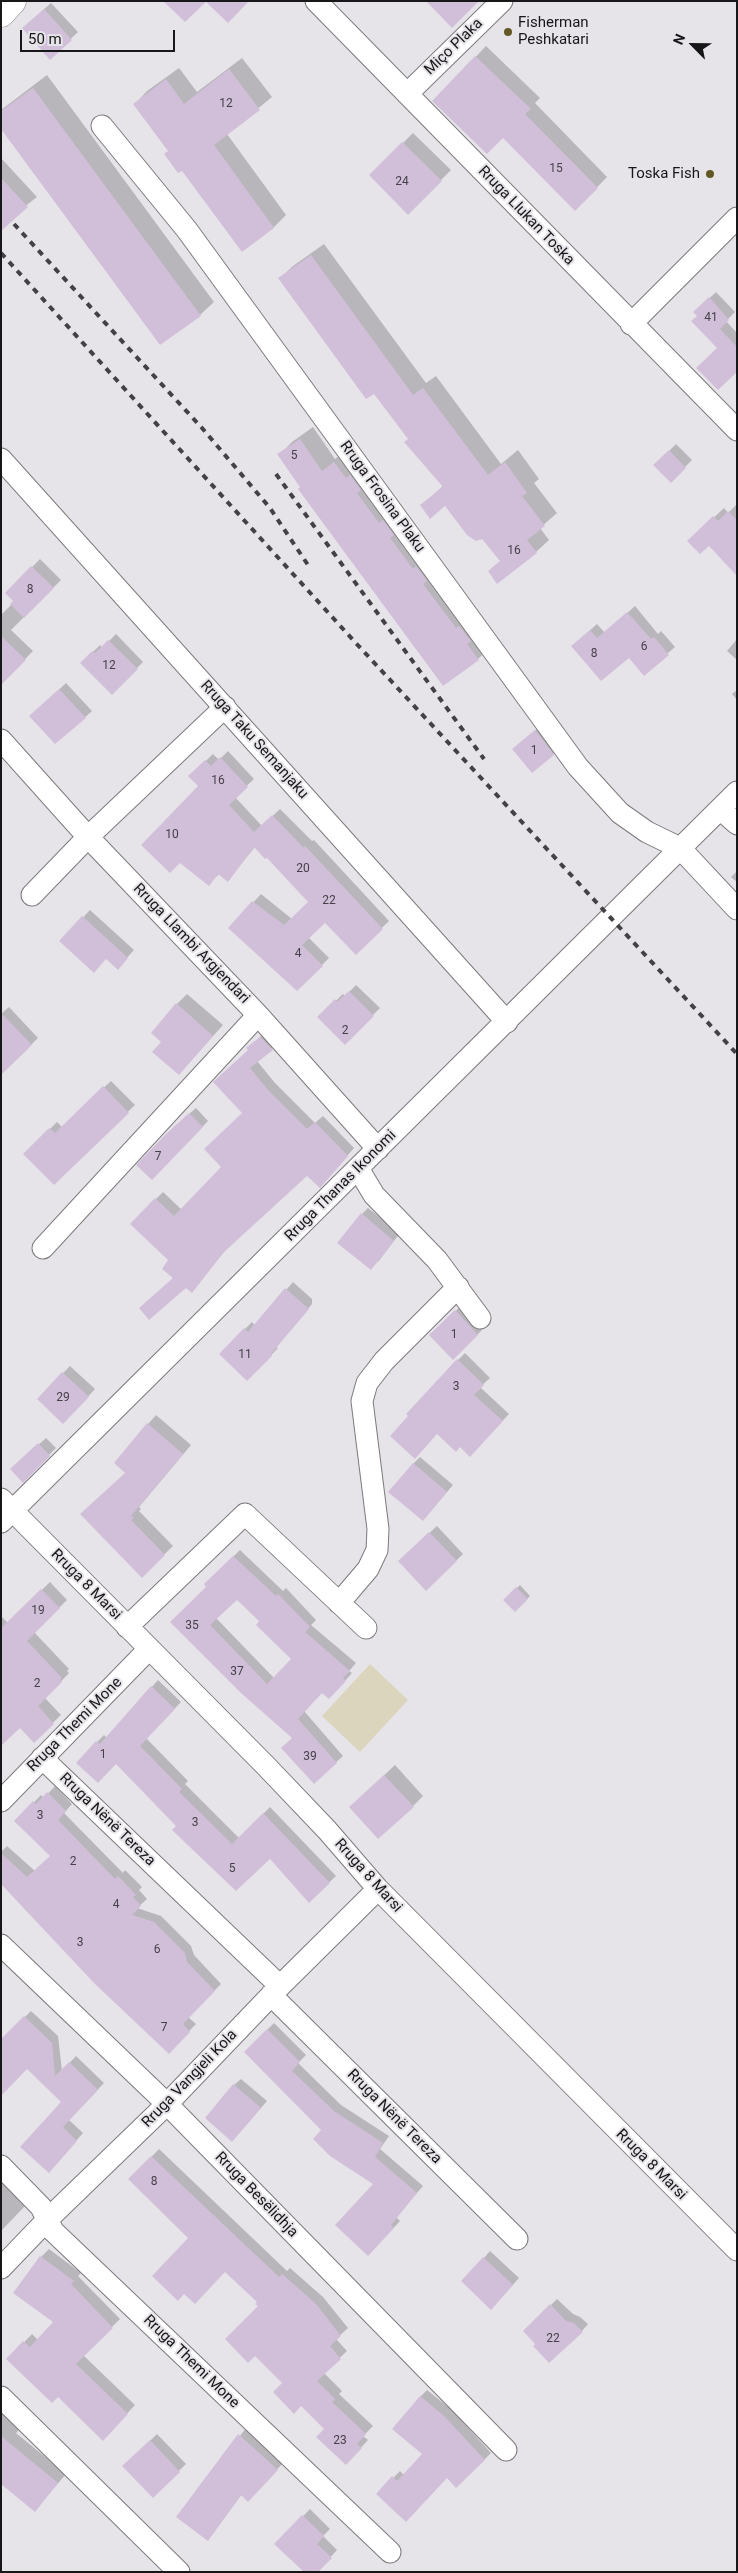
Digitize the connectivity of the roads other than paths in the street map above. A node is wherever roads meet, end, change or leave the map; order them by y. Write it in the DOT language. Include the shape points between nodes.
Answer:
graph roads {
  1 [pos="12,1"];
  2 [pos="316,1"];
  3 [pos="502,1"];
  4 [pos="1,13"];
  5 [pos="406,94"];
  6 [pos="102,126"];
  7 [pos="737,218"];
  8 [pos="631,324"];
  9 [pos="737,430"];
  10 [pos="1,459"];
  11 [pos="225,707"];
  12 [pos="1,740"];
  13 [pos="737,792"];
  14 [pos="720,809"];
  15 [pos="737,824"];
  16 [pos="88,837"];
  17 [pos="680,848"];
  18 [pos="32,895"];
  19 [pos="737,909"];
  20 [pos="258,1015"];
  21 [pos="507,1022"];
  22 [pos="378,1150"];
  23 [pos="358,1170"];
  24 [pos="43,1248"];
  25 [pos="458,1287"];
  26 [pos="480,1318"];
  27 [pos="5,1511"];
  28 [pos="340,1603"];
  29 [pos="127,1627"];
  30 [pos="366,1628"];
  31 [pos="149,1650"];
  32 [pos="42,1758"];
  33 [pos="1,1801"];
  34 [pos="378,1889"];
  35 [pos="1,1944"];
  36 [pos="276,1990"];
  37 [pos="167,2104"];
  38 [pos="1,2166"];
  39 [pos="48,2219"];
  40 [pos="517,2239"];
  41 [pos="737,2250"];
  42 [pos="1,2268"];
  43 [pos="1,2397"];
  44 [pos="506,2450"];
  45 [pos="390,2552"];
  46 [pos="179,2572"];
  1 -- 4 [label="main road"];
  2 -- 5 [label="street, Rruga Llukan Toska"];
  3 -- 5 [label="street, Miço Plaka"];
  5 -- 8 [label="street, Rruga Llukan Toska"];
  6 -- 17 [label="street, Rruga Frosina Plaku" via="187,230 578,767 620,813 647,832"];
  7 -- 8 [label="street"];
  8 -- 9 [label="street, Rruga Llukan Toska"];
  10 -- 11 [label="street, Rruga Taku Semanjaku"];
  11 -- 16 [label="street"];
  11 -- 21 [label="street, Rruga Taku Semanjaku"];
  12 -- 16 [label="street, Rruga Llambi Argjendari"];
  13 -- 14 [label="street, Rruga Thanas Ikonomi"];
  14 -- 15 [label="street"];
  14 -- 17 [label="street, Rruga Thanas Ikonomi"];
  16 -- 18 [label="street"];
  16 -- 20 [label="street, Rruga Llambi Argjendari"];
  17 -- 19 [label="street"];
  17 -- 21 [label="street, Rruga Thanas Ikonomi"];
  20 -- 22 [label="street, Rruga Llambi Argjendari"];
  20 -- 24 [label="street"];
  21 -- 22 [label="street, Rruga Thanas Ikonomi"];
  22 -- 23 [label="street, Rruga Thanas Ikonomi"];
  23 -- 25 [label="street" via="374,1195"];
  23 -- 27 [label="street, Rruga Thanas Ikonomi"];
  25 -- 26 [label="street"];
  25 -- 28 [label="street" via="384,1361 367,1383 362,1401 378,1529 377,1550 368,1570"];
  27 -- 29 [label="street, Rruga 8 Marsi"];
  28 -- 29 [label="street" via="245,1514"];
  28 -- 30 [label="street"];
  29 -- 31 [label="street, Rruga 8 Marsi"];
  31 -- 32 [label="street, Rruga Themi Mone"];
  31 -- 34 [label="street, Rruga 8 Marsi" via="266,1766"];
  32 -- 33 [label="street, Rruga Themi Mone"];
  32 -- 36 [label="street, Rruga Nënë Tereza"];
  34 -- 36 [label="street, Rruga Vangjeli Kola"];
  34 -- 41 [label="street, Rruga 8 Marsi"];
  35 -- 37 [label="street, Rruga Besëlidhja"];
  36 -- 37 [label="street, Rruga Vangjeli Kola"];
  36 -- 40 [label="street, Rruga Nënë Tereza"];
  37 -- 39 [label="street, Rruga Vangjeli Kola"];
  37 -- 44 [label="street, Rruga Besëlidhja"];
  38 -- 39 [label="street, Rruga Themi Mone" via="41,2206"];
  39 -- 42 [label="street, Rruga Vangjeli Kola"];
  39 -- 45 [label="street, Rruga Themi Mone" via="53,2231"];
  43 -- 46 [label="street"];
}
